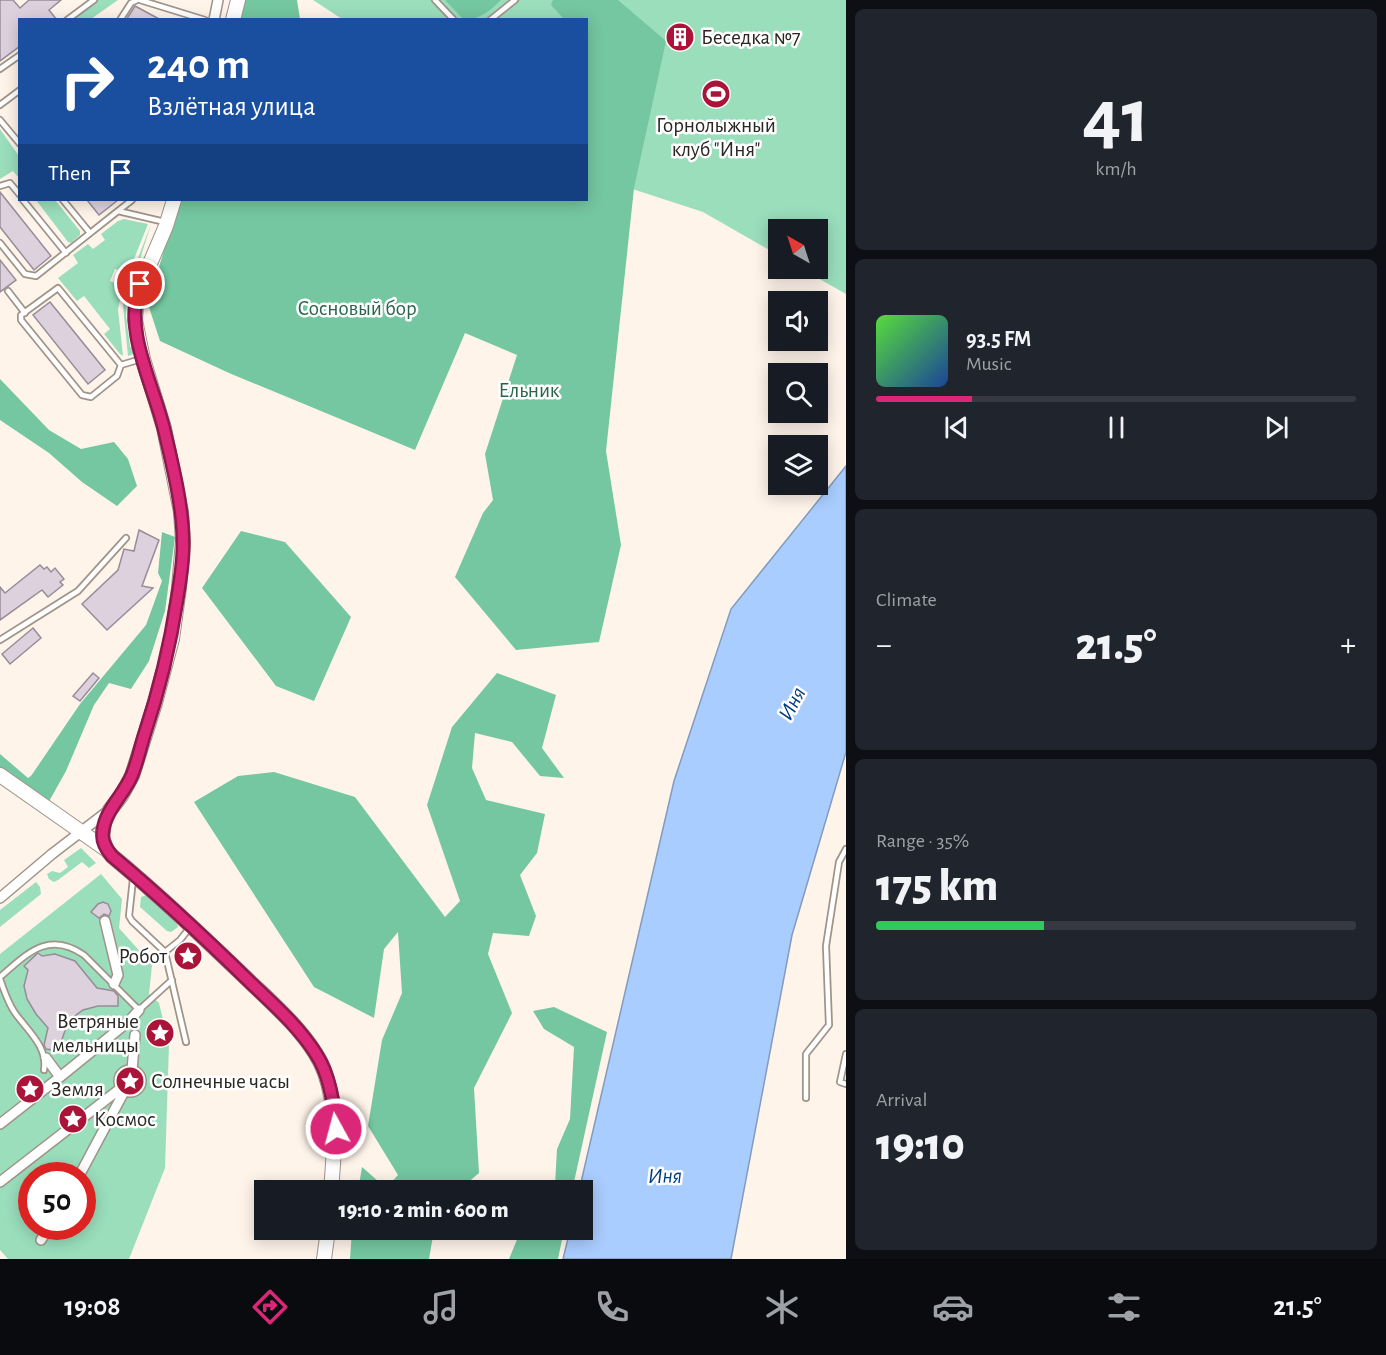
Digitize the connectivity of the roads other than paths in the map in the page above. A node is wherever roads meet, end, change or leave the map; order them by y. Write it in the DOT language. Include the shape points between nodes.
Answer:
graph roads {
  1 [pos="94,0"];
  2 [pos="139,0"];
  3 [pos="218,0"];
  4 [pos="238,0"];
  5 [pos="435,0"];
  6 [pos="515,0"];
  7 [pos="70,18"];
  8 [pos="121,18"];
  9 [pos="198,18"];
  10 [pos="214,18"];
  11 [pos="234,18"];
  12 [pos="452,18"];
  13 [pos="492,18"];
  14 [pos="18,56"];
  15 [pos="0,69"];
  16 [pos="18,92"];
  17 [pos="0,105"];
  18 [pos="0,120"];
  19 [pos="18,142"];
  20 [pos="0,186"];
  21 [pos="18,193"];
  22 [pos="24,201"];
  23 [pos="64,201"];
  24 [pos="129,201"];
  25 [pos="174,201"];
  26 [pos="118,211"];
  27 [pos="167,222"];
  28 [pos="90,233"];
  29 [pos="0,243"];
  30 [pos="66,253"];
  31 [pos="8,291"];
  32 [pos="25,313"];
  33 [pos="143,359"];
  34 [pos="121,365"];
  35 [pos="126,538"];
  36 [pos="0,640"];
  37 [pos="0,776"];
  38 [pos="110,810"];
  39 [pos="80,831"];
  40 [pos="846,849"];
  41 [pos="107,850"];
  42 [pos="134,874"];
  43 [pos="0,898"];
  44 [pos="105,921"];
  45 [pos="192,925"];
  46 [pos="165,952"];
  47 [pos="0,978"];
  48 [pos="172,980"];
  49 [pos="114,984"];
  50 [pos="1,987"];
  51 [pos="139,1010"];
  52 [pos="135,1035"];
  53 [pos="186,1042"];
  54 [pos="101,1043"];
  55 [pos="108,1053"];
  56 [pos="846,1054"];
  57 [pos="46,1058"];
  58 [pos="44,1070"];
  59 [pos="125,1070"];
  60 [pos="60,1077"];
  61 [pos="846,1083"];
  62 [pos="123,1089"];
  63 [pos="806,1098"];
  64 [pos="0,1124"];
  65 [pos="86,1162"];
  66 [pos="332,1180"];
  67 [pos="0,1182"];
  68 [pos="327,1240"];
  69 [pos="324,1259"];
  1 -- 7 [label="lane"];
  2 -- 8 [label="lane"];
  2 -- 9 [label="lane"];
  3 -- 10 [label="street"];
  4 -- 11 [label="main road"];
  5 -- 12 [label="lane"];
  6 -- 13 [label="lane"];
  14 -- 15 [label="lane"];
  16 -- 17 [label="lane"];
  18 -- 19 [label="lane"];
  20 -- 21 [label="lane" via="10,183"];
  22 -- 30 [label="lane"];
  23 -- 28 [label="lane"];
  24 -- 26 [label="lane"];
  25 -- 27 [label="main road"];
  26 -- 27 [label="lane"];
  26 -- 28 [label="lane"];
  27 -- 33 [label="main road" via="136,294 135,320"];
  28 -- 30 [label="lane"];
  29 -- 30 [label="lane" via="29,276 38,275"];
  31 -- 32 [label="lane"];
  32 -- 34 [label="lane" via="55,288 60,289"];
  32 -- 34 [label="lane" via="21,320 86,398 117,376"];
  33 -- 34 [label="lane"];
  33 -- 38 [label="main road" via="164,428 183,541 172,639 155,703 132,776"];
  35 -- 36 [label="lane" via="78,591"];
  37 -- 39 [label="main road"];
  38 -- 39 [label="street"];
  38 -- 41 [label="main road" via="102,832"];
  39 -- 41 [label="main road"];
  39 -- 43 [label="street"];
  40 -- 63 [label="lane" via="839,862 826,946 829,1025 806,1054"];
  41 -- 42 [label="main road"];
  42 -- 45 [label="main road"];
  42 -- 46 [label="lane" via="129,916"];
  44 -- 49 [label="street" via="118,975"];
  45 -- 46 [label="lane"];
  45 -- 66 [label="main road" via="283,1014 321,1062 335,1111"];
  46 -- 48 [label="lane"];
  47 -- 49 [label="lane" via="31,951 44,945 62,945 84,955"];
  47 -- 50 [label="lane"];
  48 -- 51 [label="lane"];
  48 -- 53 [label="lane"];
  49 -- 51 [label="lane"];
  50 -- 57 [label="lane"];
  51 -- 54 [label="street"];
  52 -- 59 [label="street"];
  54 -- 55 [label="street"];
  54 -- 60 [label="street"];
  56 -- 61 [label="lane" via="840,1082"];
  57 -- 58 [label="lane"];
  57 -- 60 [label="street"];
  59 -- 62 [label="street" via="119,1080"];
  59 -- 62 [label="street" via="138,1073 140,1083 134,1091"];
  60 -- 64 [label="street"];
  62 -- 65 [label="street"];
  62 -- 67 [label="street"];
  68 -- 69 [label="main road"];
}
